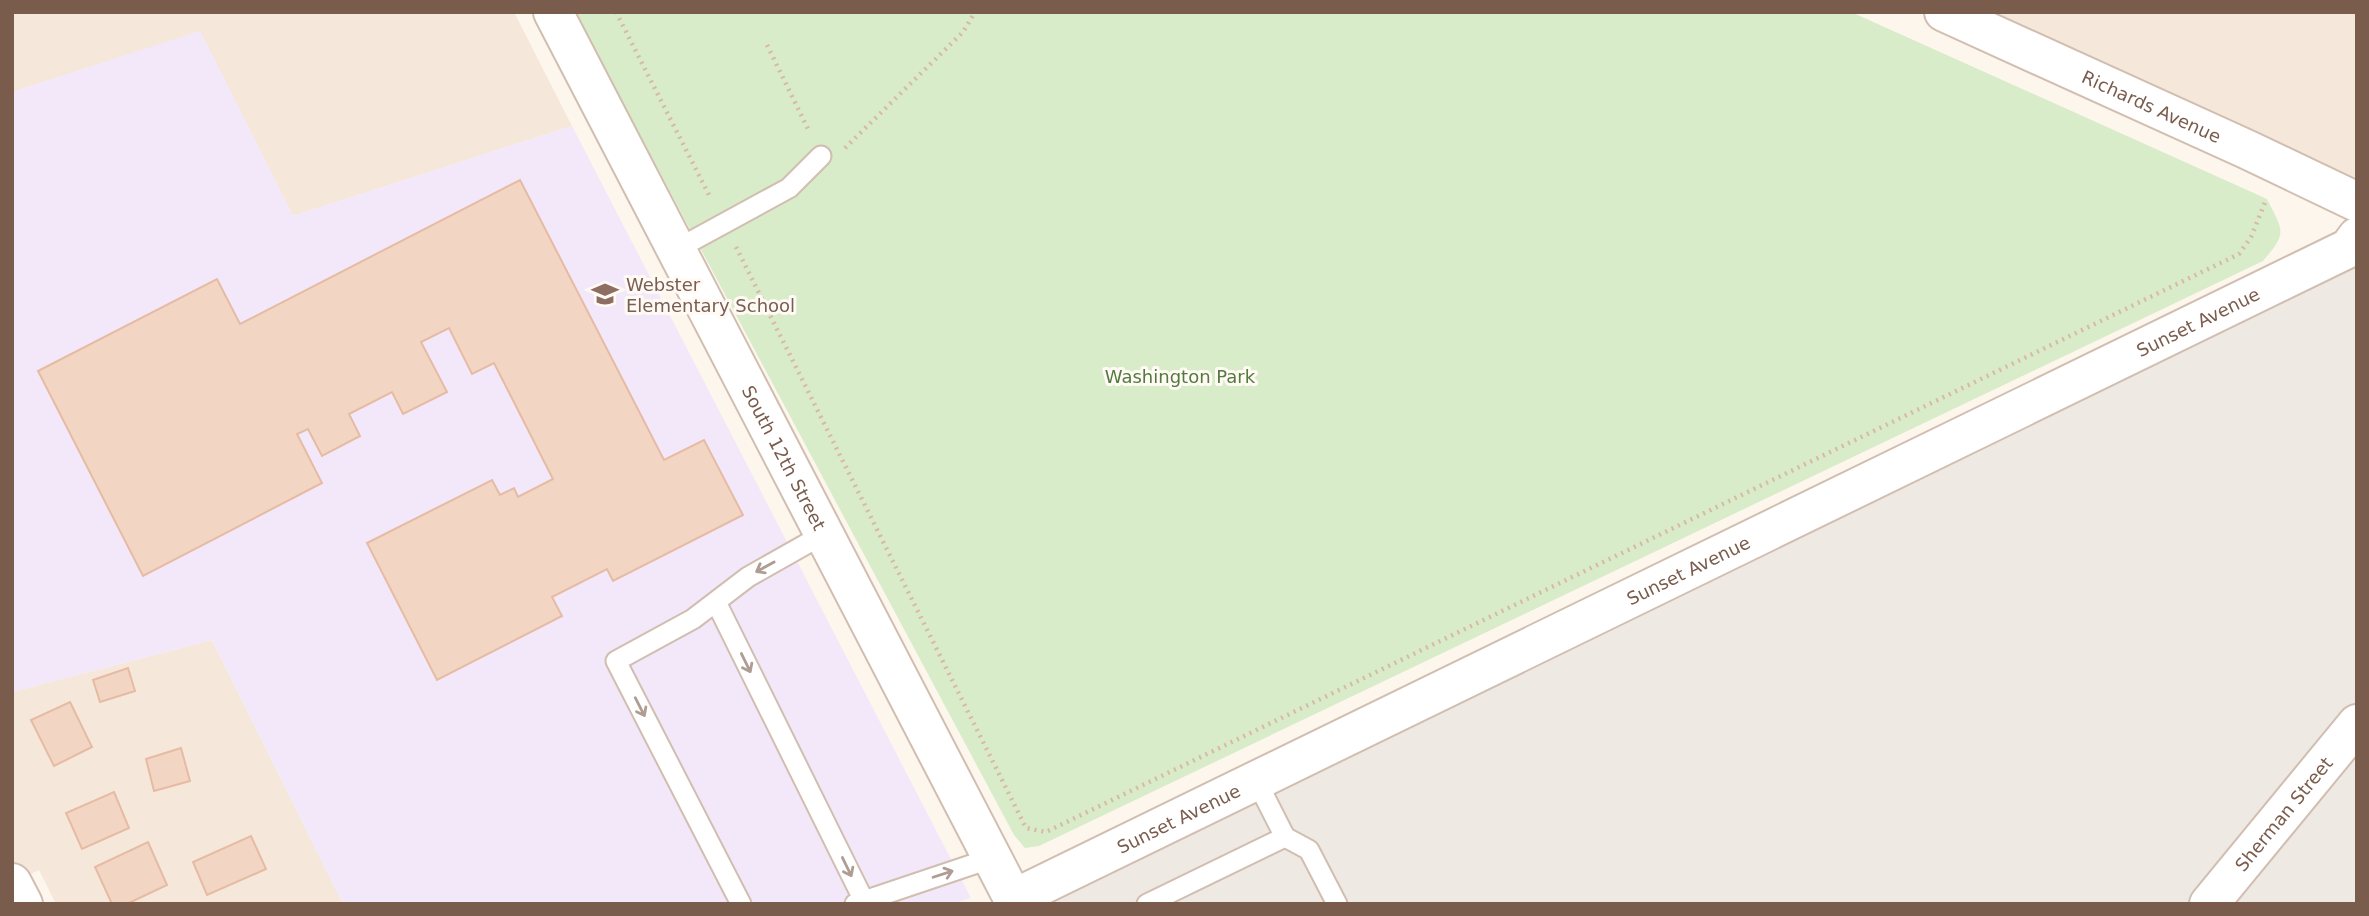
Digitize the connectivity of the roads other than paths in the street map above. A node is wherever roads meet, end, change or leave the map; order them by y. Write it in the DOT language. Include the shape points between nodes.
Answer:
graph roads {
  1 [pos="553,12"];
  2 [pos="1944,12"];
  3 [pos="821,156"];
  4 [pos="2357,202"];
  5 [pos="2357,237"];
  6 [pos="677,249"];
  7 [pos="824,534"];
  8 [pos="716,602"];
  9 [pos="2357,724"];
  10 [pos="1256,780"];
  11 [pos="1285,837"];
  12 [pos="992,858"];
  13 [pos="12,883"];
  14 [pos="1015,901"];
  15 [pos="860,902"];
  16 [pos="23,904"];
  17 [pos="741,904"];
  18 [pos="1147,904"];
  19 [pos="1337,904"];
  20 [pos="2209,904"];
  1 -- 6 [label="street, South 12th Street"];
  2 -- 4 [label="street, Richards Avenue"];
  3 -- 6 [label="lane" via="789,188"];
  5 -- 10 [label="street, Sunset Avenue" via="2349,248"];
  6 -- 7 [label="street, South 12th Street"];
  7 -- 8 [label="lane, one-way" via="748,577"];
  7 -- 12 [label="street, South 12th Street"];
  8 -- 15 [label="lane, one-way"];
  8 -- 17 [label="lane, one-way" via="693,620 616,661"];
  9 -- 20 [label="street, Sherman Street"];
  10 -- 11 [label="lane"];
  10 -- 14 [label="street, Sunset Avenue"];
  11 -- 18 [label="lane"];
  11 -- 19 [label="lane" via="1309,849"];
  12 -- 14 [label="street, South 12th Street"];
  15 -- 12 [label="lane, one-way"];
  13 -- 16 [label="street"];
}
